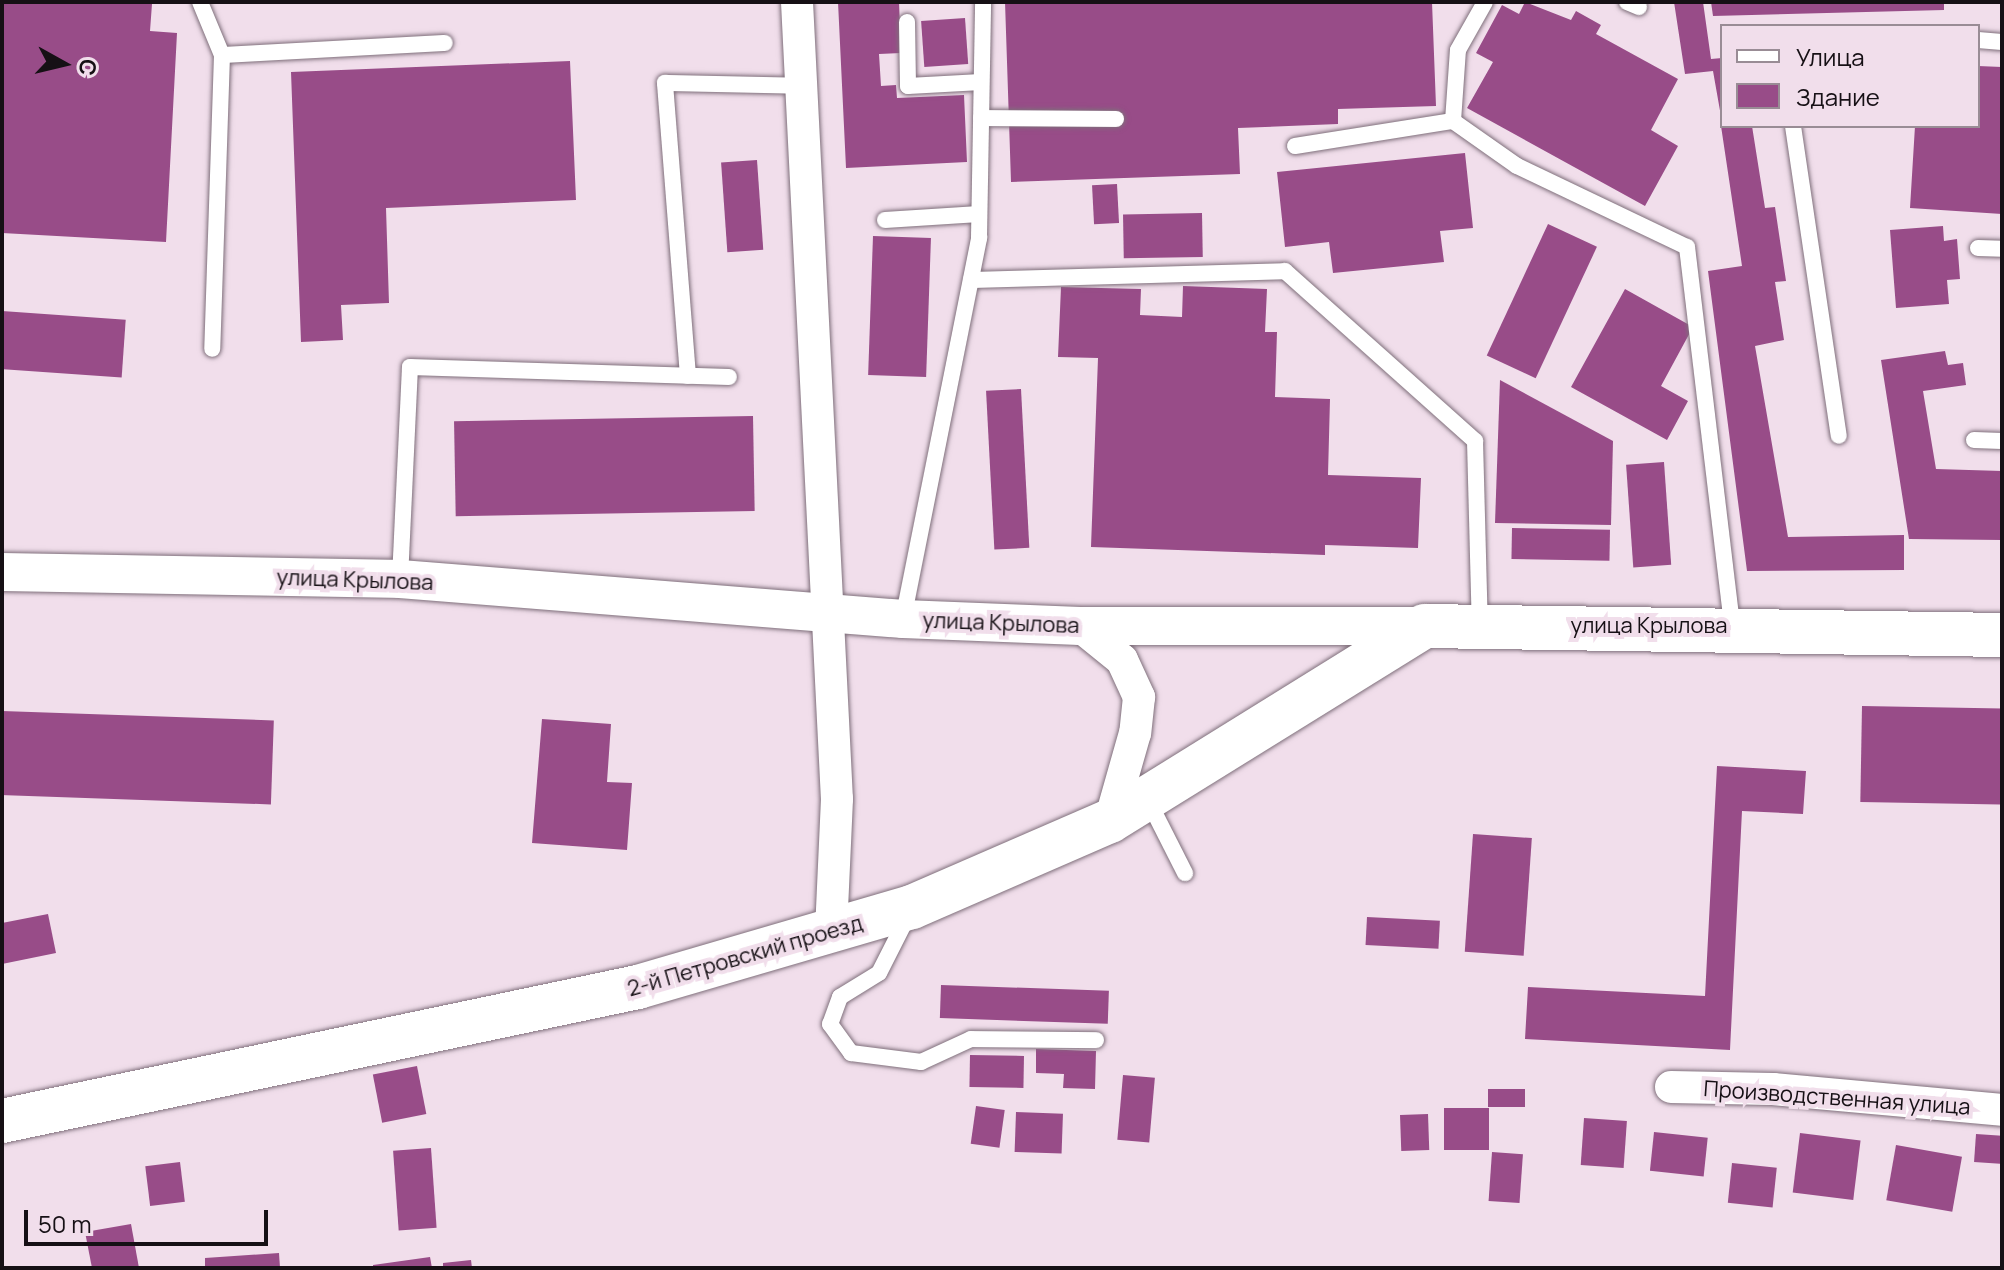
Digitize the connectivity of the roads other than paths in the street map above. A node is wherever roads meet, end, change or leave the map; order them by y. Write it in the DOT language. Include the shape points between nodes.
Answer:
graph roads {
  1 [pos="200,2"];
  2 [pos="797,2"];
  3 [pos="983,2"];
  4 [pos="1485,2"];
  5 [pos="907,22"];
  6 [pos="1980,40"];
  7 [pos="2002,42"];
  8 [pos="445,43"];
  9 [pos="222,55"];
  10 [pos="981,82"];
  11 [pos="803,86"];
  12 [pos="981,118"];
  13 [pos="1116,119"];
  14 [pos="1453,121"];
  15 [pos="1793,128"];
  16 [pos="1295,146"];
  17 [pos="979,214"];
  18 [pos="885,220"];
  19 [pos="1978,248"];
  20 [pos="2002,249"];
  21 [pos="971,280"];
  22 [pos="212,349"];
  23 [pos="688,376"];
  24 [pos="729,377"];
  25 [pos="1839,436"];
  26 [pos="1974,440"];
  27 [pos="2002,441"];
  28 [pos="2,572"];
  29 [pos="400,579"];
  30 [pos="825,612"];
  31 [pos="903,619"];
  32 [pos="1080,626"];
  33 [pos="1425,626"];
  34 [pos="1480,626"];
  35 [pos="1732,627"];
  36 [pos="2002,635"];
  37 [pos="1147,798"];
  38 [pos="1110,821"];
  39 [pos="1185,873"];
  40 [pos="912,907"];
  41 [pos="831,933"];
  42 [pos="1096,1040"];
  43 [pos="1671,1087"];
  44 [pos="2002,1110"];
  45 [pos="2,1121"];
  1 -- 9 [label="lane"];
  2 -- 11 [label="street"];
  3 -- 10 [label="lane"];
  4 -- 14 [label="lane" via="1458,50"];
  5 -- 10 [label="lane" via="908,86"];
  6 -- 7 [label="lane"];
  8 -- 9 [label="lane"];
  9 -- 22 [label="lane"];
  10 -- 12 [label="lane"];
  11 -- 23 [label="lane" via="665,83"];
  11 -- 30 [label="street"];
  12 -- 13 [label="lane"];
  12 -- 17 [label="lane"];
  14 -- 16 [label="lane"];
  14 -- 35 [label="lane" via="1517,166 1687,247"];
  15 -- 25 [label="lane"];
  17 -- 18 [label="lane"];
  17 -- 21 [label="lane"];
  19 -- 20 [label="lane"];
  21 -- 31 [label="lane"];
  21 -- 34 [label="lane" via="1285,271 1475,441"];
  23 -- 24 [label="lane"];
  23 -- 29 [label="lane" via="410,367"];
  26 -- 27 [label="lane"];
  28 -- 29 [label="street, улица Крылова"];
  29 -- 30 [label="street, улица Крылова"];
  30 -- 31 [label="street, улица Крылова"];
  30 -- 41 [label="street" via="837,799"];
  31 -- 32 [label="street, улица Крылова"];
  32 -- 33 [label="street, улица Крылова"];
  32 -- 38 [label="street" via="1122,660 1139,697 1135,733"];
  33 -- 34 [label="main road, улица Крылова"];
  33 -- 37 [label="main road, 2-й Петровский проезд"];
  34 -- 35 [label="main road, улица Крылова"];
  35 -- 36 [label="main road, улица Крылова"];
  37 -- 38 [label="main road, 2-й Петровский проезд"];
  37 -- 39 [label="lane"];
  38 -- 40 [label="main road, 2-й Петровский проезд"];
  40 -- 41 [label="main road, 2-й Петровский проезд"];
  40 -- 42 [label="lane" via="896,950 879,973 840,997 830,1024 851,1053 921,1062 971,1039"];
  41 -- 45 [label="main road, 2-й Петровский проезд" via="514,1016"];
  43 -- 44 [label="street, Производственная улица" via="1773,1089"];
}
